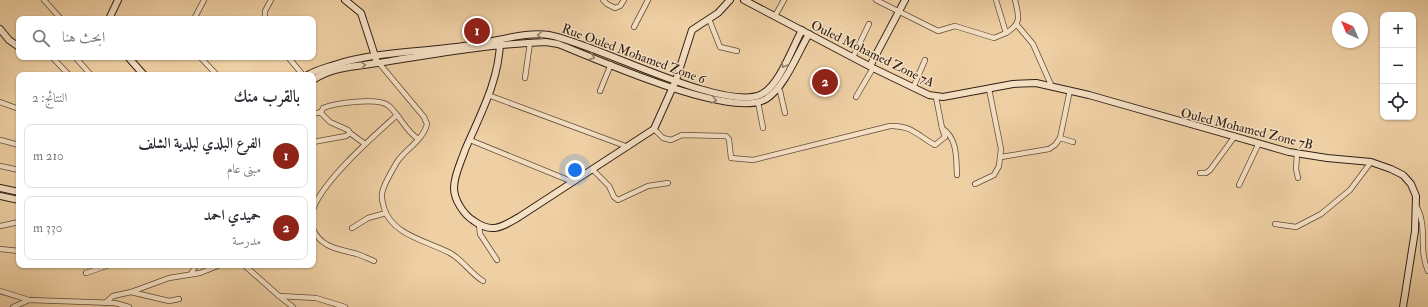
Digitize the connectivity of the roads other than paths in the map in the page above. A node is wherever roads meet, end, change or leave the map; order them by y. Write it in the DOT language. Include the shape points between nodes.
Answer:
graph roads {
  1 [pos="44,0"];
  2 [pos="118,0"];
  3 [pos="204,0"];
  4 [pos="271,0"];
  5 [pos="345,0"];
  6 [pos="603,0"];
  7 [pos="624,0"];
  8 [pos="648,0"];
  9 [pos="730,0"];
  10 [pos="744,0"];
  11 [pos="784,0"];
  12 [pos="876,0"];
  13 [pos="905,0"];
  14 [pos="996,0"];
  15 [pos="1015,0"];
  16 [pos="898,12"];
  17 [pos="58,16"];
  18 [pos="110,16"];
  19 [pos="196,16"];
  20 [pos="265,16"];
  21 [pos="775,16"];
  22 [pos="709,19"];
  23 [pos="870,24"];
  24 [pos="1017,25"];
  25 [pos="634,27"];
  26 [pos="0,30"];
  27 [pos="802,30"];
  28 [pos="1006,33"];
  29 [pos="809,34"];
  30 [pos="530,42"];
  31 [pos="500,43"];
  32 [pos="16,45"];
  33 [pos="738,51"];
  34 [pos="374,56"];
  35 [pos="853,57"];
  36 [pos="55,60"];
  37 [pos="78,60"];
  38 [pos="131,60"];
  39 [pos="203,60"];
  40 [pos="290,60"];
  41 [pos="925,60"];
  42 [pos="379,63"];
  43 [pos="611,64"];
  44 [pos="872,67"];
  45 [pos="66,72"];
  46 [pos="88,72"];
  47 [pos="141,72"];
  48 [pos="214,72"];
  49 [pos="300,72"];
  50 [pos="316,72"];
  51 [pos="525,78"];
  52 [pos="316,79"];
  53 [pos="676,80"];
  54 [pos="1052,87"];
  55 [pos="674,88"];
  56 [pos="778,88"];
  57 [pos="913,88"];
  58 [pos="989,89"];
  59 [pos="1070,90"];
  60 [pos="600,91"];
  61 [pos="488,95"];
  62 [pos="856,96"];
  63 [pos="952,96"];
  64 [pos="936,97"];
  65 [pos="0,102"];
  66 [pos="758,102"];
  67 [pos="16,108"];
  68 [pos="321,112"];
  69 [pos="316,113"];
  70 [pos="786,113"];
  71 [pos="397,115"];
  72 [pos="763,128"];
  73 [pos="942,128"];
  74 [pos="654,129"];
  75 [pos="350,133"];
  76 [pos="1235,136"];
  77 [pos="1060,138"];
  78 [pos="418,139"];
  79 [pos="0,140"];
  80 [pos="470,140"];
  81 [pos="316,141"];
  82 [pos="1073,142"];
  83 [pos="1259,143"];
  84 [pos="16,144"];
  85 [pos="365,144"];
  86 [pos="628,147"];
  87 [pos="1297,153"];
  88 [pos="1001,158"];
  89 [pos="1371,162"];
  90 [pos="0,166"];
  91 [pos="16,169"];
  92 [pos="593,170"];
  93 [pos="1200,173"];
  94 [pos="957,175"];
  95 [pos="1298,178"];
  96 [pos="573,182"];
  97 [pos="668,183"];
  98 [pos="975,184"];
  99 [pos="1239,185"];
  100 [pos="0,188"];
  101 [pos="16,191"];
  102 [pos="0,196"];
  103 [pos="16,199"];
  104 [pos="316,203"];
  105 [pos="1417,207"];
  106 [pos="386,213"];
  107 [pos="16,223"];
  108 [pos="479,224"];
  109 [pos="1275,224"];
  110 [pos="0,226"];
  111 [pos="352,228"];
  112 [pos="316,234"];
  113 [pos="0,249"];
  114 [pos="16,251"];
  115 [pos="497,260"];
  116 [pos="374,261"];
  117 [pos="101,268"];
  118 [pos="194,268"];
  119 [pos="213,268"];
  120 [pos="247,268"];
  121 [pos="1428,271"];
  122 [pos="86,273"];
  123 [pos="191,274"];
  124 [pos="483,281"];
  125 [pos="0,291"];
  126 [pos="131,292"];
  127 [pos="278,296"];
  128 [pos="179,299"];
  129 [pos="29,300"];
  130 [pos="87,302"];
  131 [pos="104,303"];
  132 [pos="13,307"];
  133 [pos="82,307"];
  134 [pos="129,307"];
  135 [pos="293,307"];
  136 [pos="344,307"];
  137 [pos="1403,307"];
  1 -- 17 [label="street"];
  2 -- 18 [label="street"];
  3 -- 19 [label="street"];
  4 -- 20 [label="street"];
  5 -- 34 [label="street" via="360,13"];
  6 -- 7 [label="street" via="615,8"];
  8 -- 25 [label="street"];
  9 -- 22 [label="street"];
  10 -- 21 [label="street, Ouled Mohamed Zone 7A"];
  11 -- 21 [label="street"];
  12 -- 16 [label="street"];
  13 -- 16 [label="street"];
  14 -- 28 [label="street"];
  15 -- 24 [label="street"];
  16 -- 28 [label="street" via="938,31 955,26 994,38"];
  16 -- 44 [label="street"];
  21 -- 27 [label="street, Ouled Mohamed Zone 7A"];
  22 -- 33 [label="street" via="720,46"];
  22 -- 53 [label="street" via="692,30"];
  23 -- 35 [label="street"];
  24 -- 28 [label="street"];
  24 -- 54 [label="street" via="1033,44"];
  26 -- 32 [label="street"];
  27 -- 29 [label="street, Ouled Mohamed Zone 7A"];
  27 -- 53 [label="street, Rue Ouled Mohamed Zone 6, one-way" via="777,78 769,89 758,96 718,94"];
  29 -- 35 [label="street, Ouled Mohamed Zone 7A"];
  29 -- 56 [label="street"];
  30 -- 31 [label="street, Rue Ouled Mohamed Zone 6"];
  30 -- 43 [label="street, Rue Ouled Mohamed Zone 6, one-way" via="558,44"];
  30 -- 51 [label="street"];
  31 -- 34 [label="street, Rue Ouled Mohamed Zone 6"];
  31 -- 42 [label="street, Rue Ouled Mohamed Zone 6"];
  53 -- 31 [label="street, Rue Ouled Mohamed Zone 6, one-way" via="550,35 532,35"];
  31 -- 61 [label="street" via="494,79"];
  34 -- 42 [label="street"];
  34 -- 50 [label="street, Rue Ouled Mohamed Zone 6"];
  35 -- 44 [label="street, Ouled Mohamed Zone 7A"];
  36 -- 45 [label="street"];
  37 -- 46 [label="street"];
  38 -- 47 [label="street"];
  39 -- 48 [label="street"];
  40 -- 49 [label="street"];
  41 -- 57 [label="street"];
  52 -- 42 [label="street, Rue Ouled Mohamed Zone 6, one-way" via="343,68"];
  42 -- 78 [label="street" via="424,117 427,126"];
  43 -- 55 [label="street, Rue Ouled Mohamed Zone 6"];
  43 -- 60 [label="street"];
  44 -- 57 [label="street, Ouled Mohamed Zone 7A"];
  44 -- 62 [label="street"];
  53 -- 55 [label="street"];
  54 -- 58 [label="street, Ouled Mohamed Zone 7B" via="1032,83"];
  54 -- 59 [label="street, Ouled Mohamed Zone 7B"];
  55 -- 66 [label="street, Rue Ouled Mohamed Zone 6, one-way" via="715,100"];
  55 -- 74 [label="street"];
  56 -- 66 [label="street" via="766,99"];
  56 -- 70 [label="street"];
  57 -- 64 [label="street, Ouled Mohamed Zone 7A"];
  58 -- 63 [label="street, Ouled Mohamed Zone 7B"];
  58 -- 88 [label="street"];
  59 -- 76 [label="street, Ouled Mohamed Zone 7B"];
  59 -- 77 [label="street"];
  61 -- 80 [label="street"];
  61 -- 86 [label="street"];
  63 -- 64 [label="street, Ouled Mohamed Zone 7A"];
  64 -- 73 [label="street"];
  65 -- 67 [label="street"];
  66 -- 72 [label="street"];
  68 -- 69 [label="street"];
  68 -- 71 [label="street" via="325,107 377,101 386,103"];
  68 -- 75 [label="street" via="325,118"];
  71 -- 78 [label="street" via="409,132"];
  71 -- 85 [label="street"];
  73 -- 74 [label="street" via="945,137 935,145 911,129 890,126 754,160 731,158 727,137 682,135 672,140 663,138"];
  73 -- 94 [label="street" via="954,144"];
  74 -- 86 [label="street"];
  75 -- 81 [label="street"];
  75 -- 85 [label="street"];
  76 -- 83 [label="street, Ouled Mohamed Zone 7B"];
  76 -- 93 [label="street" via="1213,167 1207,173"];
  77 -- 82 [label="street"];
  77 -- 88 [label="street" via="1055,146 1049,149"];
  78 -- 106 [label="street" via="399,158 384,187 382,197"];
  79 -- 84 [label="street"];
  80 -- 96 [label="street"];
  80 -- 108 [label="street" via="455,176 454,189 460,207 470,219"];
  83 -- 87 [label="street, Ouled Mohamed Zone 7B"];
  83 -- 99 [label="street"];
  85 -- 104 [label="street" via="320,194"];
  86 -- 92 [label="street"];
  87 -- 89 [label="street, Ouled Mohamed Zone 7B"];
  87 -- 95 [label="street"];
  88 -- 98 [label="street" via="994,175"];
  89 -- 105 [label="street, Ouled Mohamed Zone 7B" via="1403,175 1416,192"];
  89 -- 109 [label="street" via="1350,190 1321,214 1296,227"];
  90 -- 91 [label="street"];
  92 -- 96 [label="street"];
  92 -- 97 [label="street" via="618,200 648,186"];
  96 -- 108 [label="street" via="499,228"];
  100 -- 101 [label="street"];
  102 -- 103 [label="street"];
  105 -- 121 [label="street" via="1425,218 1424,255"];
  105 -- 137 [label="street, Ouled Mohamed Zone 7B"];
  106 -- 111 [label="street" via="368,218"];
  106 -- 124 [label="street" via="399,229 453,255"];
  107 -- 110 [label="street"];
  108 -- 115 [label="street" via="480,234"];
  112 -- 116 [label="street" via="332,249 358,254"];
  113 -- 114 [label="street"];
  117 -- 122 [label="street"];
  118 -- 123 [label="street"];
  119 -- 123 [label="street" via="200,274"];
  120 -- 127 [label="street"];
  123 -- 126 [label="street" via="169,278"];
  125 -- 129 [label="street"];
  126 -- 128 [label="street" via="169,301"];
  126 -- 131 [label="street" via="110,297"];
  127 -- 135 [label="street"];
  127 -- 136 [label="street" via="316,298"];
  129 -- 130 [label="street"];
  129 -- 132 [label="street"];
  130 -- 131 [label="street"];
  130 -- 133 [label="street"];
  131 -- 134 [label="street"];
}
